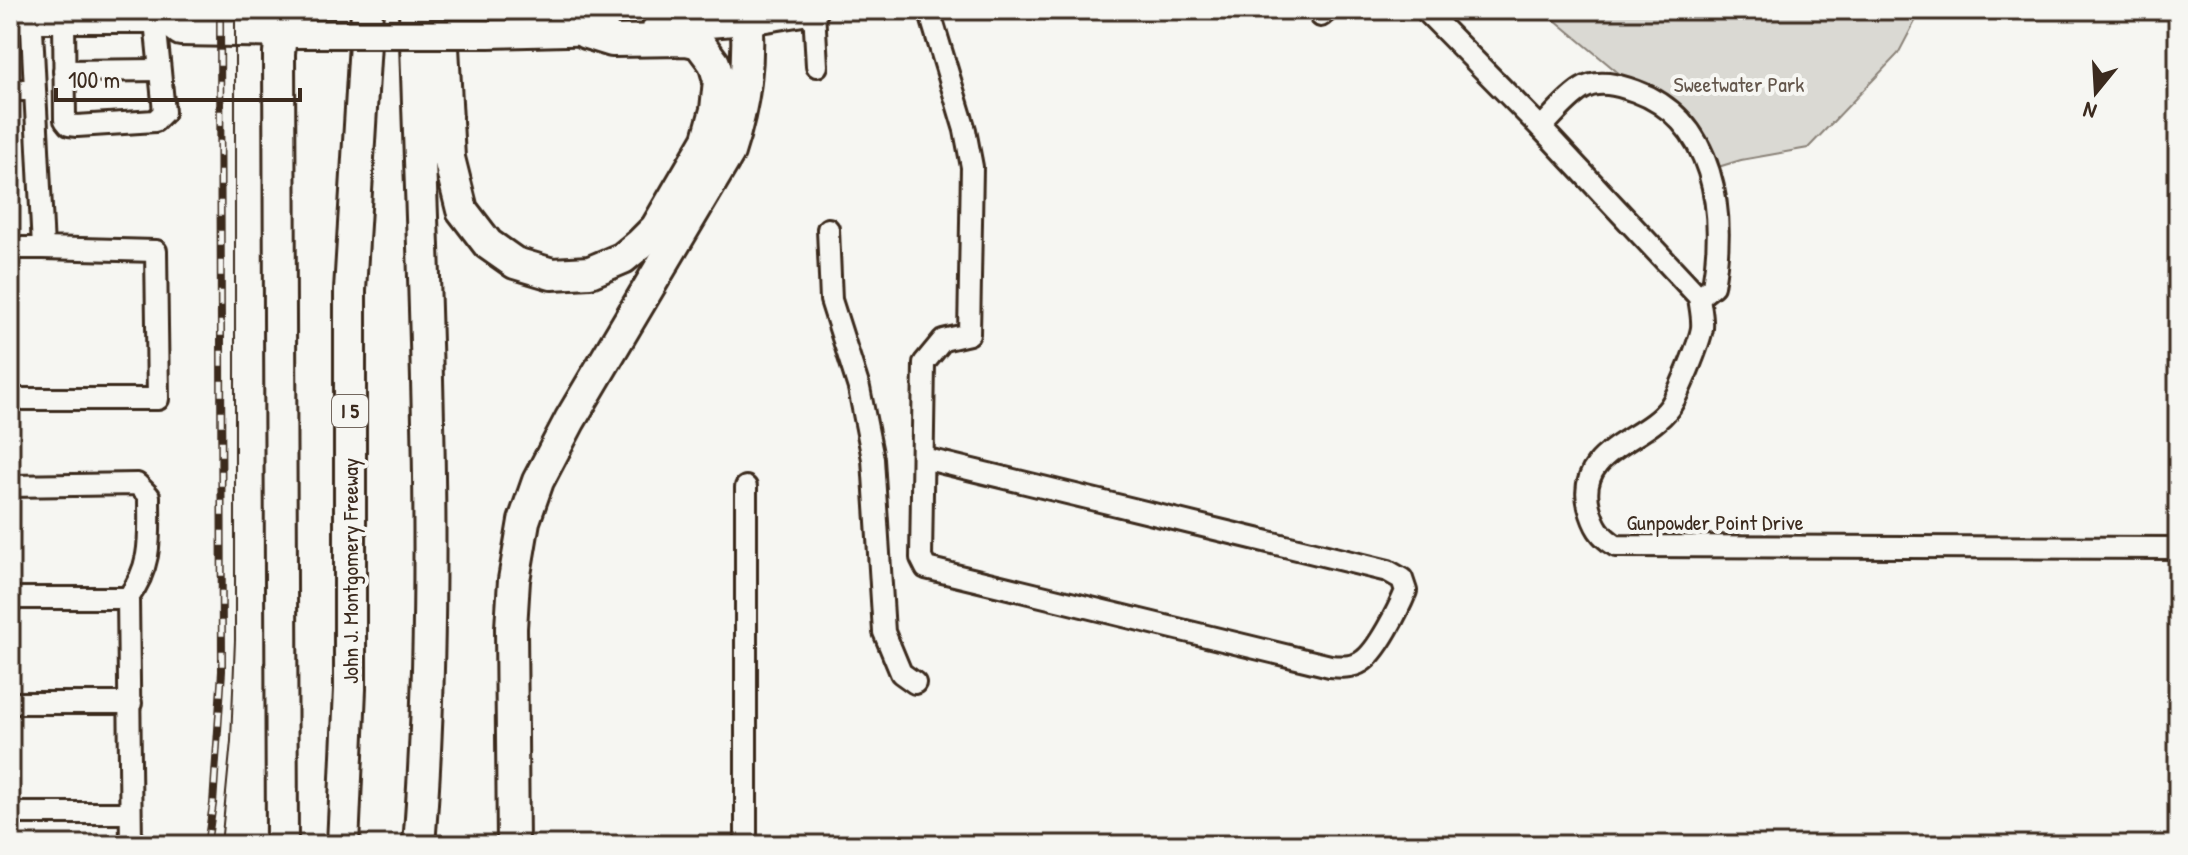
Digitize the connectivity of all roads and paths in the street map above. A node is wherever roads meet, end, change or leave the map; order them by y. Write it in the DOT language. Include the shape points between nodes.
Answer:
graph roads {
  1 [pos="367,10"];
  2 [pos="415,10"];
  3 [pos="441,10"];
  4 [pos="814,10"];
  5 [pos="929,10"];
  6 [pos="1425,10"];
  7 [pos="161,14"];
  8 [pos="24,16"];
  9 [pos="747,16"];
  10 [pos="64,19"];
  11 [pos="288,26"];
  12 [pos="586,33"];
  13 [pos="817,66"];
  14 [pos="159,70"];
  15 [pos="64,71"];
  16 [pos="10,90"];
  17 [pos="34,90"];
  18 [pos="1541,128"];
  19 [pos="828,229"];
  20 [pos="10,248"];
  21 [pos="43,248"];
  22 [pos="1699,297"];
  23 [pos="10,399"];
  24 [pos="923,458"];
  25 [pos="10,486"];
  26 [pos="746,487"];
  27 [pos="2178,548"];
  28 [pos="10,598"];
  29 [pos="128,598"];
  30 [pos="915,683"];
  31 [pos="10,703"];
  32 [pos="131,703"];
  33 [pos="282,798"];
  34 [pos="10,813"];
  35 [pos="130,813"];
  36 [pos="345,813"];
  37 [pos="131,845"];
  38 [pos="272,845"];
  39 [pos="282,845"];
  40 [pos="335,845"];
  41 [pos="343,845"];
  42 [pos="419,845"];
  43 [pos="513,845"];
  44 [pos="746,845"];
  1 -- 36 [label="highway, John J. Montgomery Freeway / I 5" via="350,290"];
  2 -- 42 [label="highway" via="429,552 427,749"];
  3 -- 12 [label="highway" via="449,158 462,210 488,244 515,263 552,274 590,272 623,258 656,228 708,139 716,110 719,80 699,43 612,41"];
  4 -- 9 [label="main road"];
  4 -- 13 [label="street"];
  5 -- 24 [label="street" via="972,167 969,334 943,340 924,363"];
  6 -- 18 [label="street"];
  7 -- 10 [label="main road"];
  7 -- 11 [label="main road" via="180,32"];
  7 -- 14 [label="street"];
  8 -- 10 [label="main road"];
  8 -- 17 [label="street"];
  9 -- 12 [label="main road"];
  9 -- 43 [label="highway" via="742,113 729,152 570,420 524,521 511,628"];
  10 -- 15 [label="street"];
  11 -- 12 [label="main road, bridge"];
  11 -- 33 [label="highway" via="279,53"];
  14 -- 15 [label="street"];
  14 -- 15 [label="street" via="164,112 155,121 77,126 65,120"];
  16 -- 17 [label="street"];
  17 -- 21 [label="street"];
  18 -- 22 [label="street"];
  18 -- 22 [label="street" via="1580,90 1596,83 1652,98 1689,130 1703,152 1716,199 1715,277 1713,286"];
  19 -- 30 [label="street" via="831,300 859,388 873,459 884,632 901,673"];
  20 -- 21 [label="street"];
  21 -- 23 [label="street" via="156,251 158,399"];
  22 -- 27 [label="street, Gunpowder Point Drive" via="1702,327 1668,409 1612,449 1590,479 1592,520 1601,536 1616,546"];
  24 -- 24 [label="street" via="921,558 926,568 938,573 1346,668 1363,662 1374,648 1406,591 1402,579 1388,571"];
  25 -- 29 [label="street" via="137,484 149,496 149,558"];
  26 -- 44 [label="street"];
  28 -- 29 [label="street"];
  29 -- 32 [label="street"];
  31 -- 32 [label="street"];
  32 -- 35 [label="street"];
  33 -- 38 [label="highway"];
  33 -- 39 [label="highway"];
  34 -- 35 [label="street"];
  35 -- 37 [label="street"];
  36 -- 40 [label="highway"];
  36 -- 41 [label="highway, John J. Montgomery Freeway / I 5"];
}
